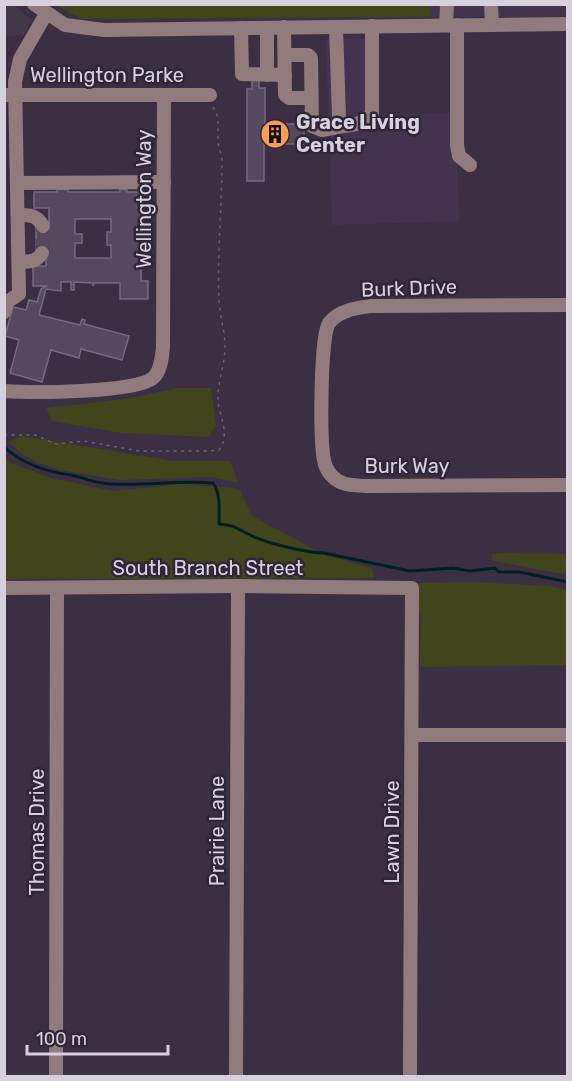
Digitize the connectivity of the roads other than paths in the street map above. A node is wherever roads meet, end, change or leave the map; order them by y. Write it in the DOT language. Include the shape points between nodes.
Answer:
graph roads {
  1 [pos="34,4"];
  2 [pos="447,4"];
  3 [pos="491,4"];
  4 [pos="46,14"];
  5 [pos="492,24"];
  6 [pos="567,24"];
  7 [pos="451,25"];
  8 [pos="372,26"];
  9 [pos="284,27"];
  10 [pos="336,27"];
  11 [pos="241,28"];
  12 [pos="267,28"];
  13 [pos="285,55"];
  14 [pos="267,75"];
  15 [pos="285,75"];
  16 [pos="10,95"];
  17 [pos="164,95"];
  18 [pos="210,95"];
  19 [pos="311,98"];
  20 [pos="343,126"];
  21 [pos="470,165"];
  22 [pos="164,182"];
  23 [pos="17,183"];
  24 [pos="18,215"];
  25 [pos="43,226"];
  26 [pos="42,253"];
  27 [pos="19,262"];
  28 [pos="567,304"];
  29 [pos="4,312"];
  30 [pos="4,391"];
  31 [pos="323,395"];
  32 [pos="567,485"];
  33 [pos="238,586"];
  34 [pos="4,588"];
  35 [pos="57,588"];
  36 [pos="412,588"];
  37 [pos="412,735"];
  38 [pos="567,735"];
  39 [pos="56,1077"];
  40 [pos="236,1077"];
  41 [pos="410,1077"];
  1 -- 4 [label="street"];
  2 -- 7 [label="street"];
  3 -- 5 [label="street"];
  4 -- 11 [label="street" via="81,29"];
  4 -- 16 [label="street" via="20,59"];
  5 -- 6 [label="street"];
  5 -- 7 [label="street"];
  7 -- 8 [label="street"];
  7 -- 21 [label="street" via="459,156"];
  8 -- 10 [label="street"];
  8 -- 20 [label="street" via="372,114 365,121"];
  9 -- 10 [label="street"];
  9 -- 12 [label="street"];
  9 -- 13 [label="street"];
  10 -- 20 [label="street" via="339,117"];
  11 -- 12 [label="street"];
  11 -- 14 [label="street" via="241,72"];
  12 -- 14 [label="street"];
  13 -- 15 [label="street"];
  13 -- 19 [label="street" via="310,56"];
  14 -- 15 [label="street"];
  15 -- 19 [label="street" via="287,98"];
  16 -- 17 [label="street, Wellington Parke"];
  16 -- 23 [label="street"];
  17 -- 18 [label="street, Wellington Parke"];
  17 -- 22 [label="street, Wellington Way"];
  19 -- 20 [label="street" via="312,126 322,130"];
  22 -- 23 [label="street"];
  22 -- 30 [label="street, Wellington Way" via="161,362 154,377 140,384 78,391"];
  23 -- 24 [label="street"];
  24 -- 25 [label="street" via="32,215"];
  24 -- 27 [label="street"];
  26 -- 27 [label="street" via="34,261"];
  27 -- 29 [label="street" via="19,294 7,302"];
  28 -- 31 [label="street, Burk Drive" via="371,306 340,313 329,323 325,336"];
  31 -- 32 [label="street, Burk Way" via="324,461 340,483"];
  33 -- 35 [label="street, South Branch Street"];
  33 -- 36 [label="street, South Branch Street"];
  33 -- 40 [label="street, Prairie Lane"];
  34 -- 35 [label="street, South Branch Street"];
  35 -- 39 [label="street, Thomas Drive"];
  36 -- 37 [label="street, Lawn Drive"];
  37 -- 38 [label="street"];
  37 -- 41 [label="street, Lawn Drive"];
}
